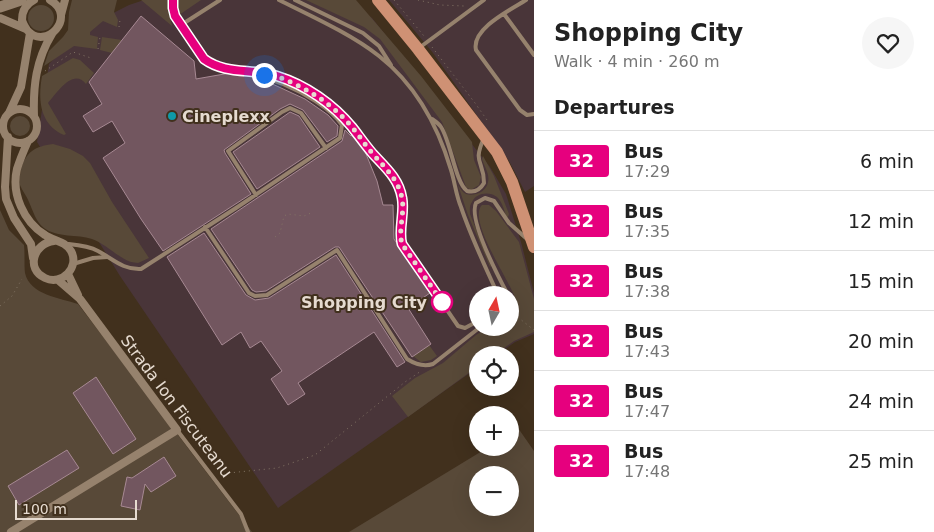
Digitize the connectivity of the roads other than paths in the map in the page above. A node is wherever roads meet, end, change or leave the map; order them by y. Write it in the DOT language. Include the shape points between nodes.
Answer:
graph roads {
  1 [pos="21,0"];
  2 [pos="34,0"];
  3 [pos="50,0"];
  4 [pos="65,0"];
  5 [pos="174,0"];
  6 [pos="220,0"];
  7 [pos="279,0"];
  8 [pos="295,0"];
  9 [pos="378,0"];
  10 [pos="484,0"];
  11 [pos="526,0"];
  12 [pos="0,7"];
  13 [pos="504,14"];
  14 [pos="61,16"];
  15 [pos="0,18"];
  16 [pos="181,26"];
  17 [pos="28,31"];
  18 [pos="52,34"];
  19 [pos="418,49"];
  20 [pos="382,51"];
  21 [pos="534,55"];
  22 [pos="380,57"];
  23 [pos="261,71"];
  24 [pos="395,71"];
  25 [pos="9,113"];
  26 [pos="534,114"];
  27 [pos="34,116"];
  28 [pos="431,118"];
  29 [pos="485,136"];
  30 [pos="8,137"];
  31 [pos="28,141"];
  32 [pos="326,148"];
  33 [pos="256,195"];
  34 [pos="529,216"];
  35 [pos="205,227"];
  36 [pos="54,240"];
  37 [pos="65,244"];
  38 [pos="534,246"];
  39 [pos="107,257"];
  40 [pos="34,260"];
  41 [pos="73,264"];
  42 [pos="68,274"];
  43 [pos="58,280"];
  44 [pos="494,286"];
  45 [pos="504,286"];
  46 [pos="80,300"];
  47 [pos="469,326"];
  48 [pos="469,335"];
  49 [pos="177,430"];
  50 [pos="11,532"];
  51 [pos="248,532"];
  1 -- 12 [label="main road"];
  2 -- 17 [label="street" via="23,14"];
  3 -- 14 [label="street" via="57,5"];
  4 -- 14 [label="street"];
  5 -- 16 [label="lane" via="175,16"];
  6 -- 16 [label="lane"];
  7 -- 22 [label="lane" via="364,45"];
  8 -- 20 [label="lane" via="363,32"];
  9 -- 19 [label="main road"];
  10 -- 19 [label="lane"];
  11 -- 13 [label="lane"];
  13 -- 21 [label="lane"];
  13 -- 26 [label="lane" via="476,37 476,50 520,110 527,115"];
  14 -- 18 [label="street" via="59,26"];
  15 -- 17 [label="street"];
  16 -- 23 [label="lane" via="204,59 215,66"];
  17 -- 18 [label="street" via="41,37"];
  17 -- 25 [label="street" via="21,87"];
  18 -- 27 [label="street" via="36,70"];
  19 -- 29 [label="main road"];
  20 -- 22 [label="lane"];
  20 -- 24 [label="lane"];
  22 -- 24 [label="lane"];
  23 -- 32 [label="lane" via="267,78 302,94 338,118 342,125 340,138"];
  23 -- 47 [label="lane" via="305,88 330,105 390,171 402,198 402,244 458,326"];
  24 -- 28 [label="lane"];
  25 -- 27 [label="street" via="25,110"];
  25 -- 30 [label="street" via="3,128"];
  27 -- 31 [label="street" via="36,132"];
  28 -- 29 [label="lane" via="441,127 461,184 467,191 474,192 484,183 478,150"];
  28 -- 44 [label="lane" via="447,156 462,210"];
  29 -- 34 [label="main road" via="497,152"];
  30 -- 31 [label="street" via="17,142"];
  30 -- 40 [label="street" via="6,199 31,244"];
  31 -- 36 [label="street" via="17,169 16,191 28,218 38,230"];
  32 -- 33 [label="lane"];
  32 -- 33 [label="lane" via="301,113 293,109 282,112 228,151"];
  33 -- 35 [label="lane"];
  34 -- 38 [label="main road"];
  35 -- 39 [label="lane" via="141,269 120,265"];
  35 -- 48 [label="lane" via="240,282 255,296 267,295 337,250 407,359 419,365 433,364"];
  36 -- 37 [label="street"];
  36 -- 40 [label="street" via="40,246"];
  37 -- 39 [label="lane" via="89,247"];
  37 -- 41 [label="street" via="72,253"];
  38 -- 45 [label="lane" via="509,223 494,201 485,198 476,203 473,213 479,231"];
  39 -- 41 [label="lane"];
  40 -- 43 [label="street" via="41,276"];
  41 -- 42 [label="street"];
  42 -- 43 [label="street"];
  42 -- 46 [label="street, Strada Ion Fiscuteanu"];
  43 -- 46 [label="street, Strada Ion Fiscuteanu"];
  46 -- 49 [label="street, Strada Ion Fiscuteanu"];
  49 -- 50 [label="street"];
  49 -- 51 [label="lane, Strada Ion Fiscuteanu" via="241,514"];
}
